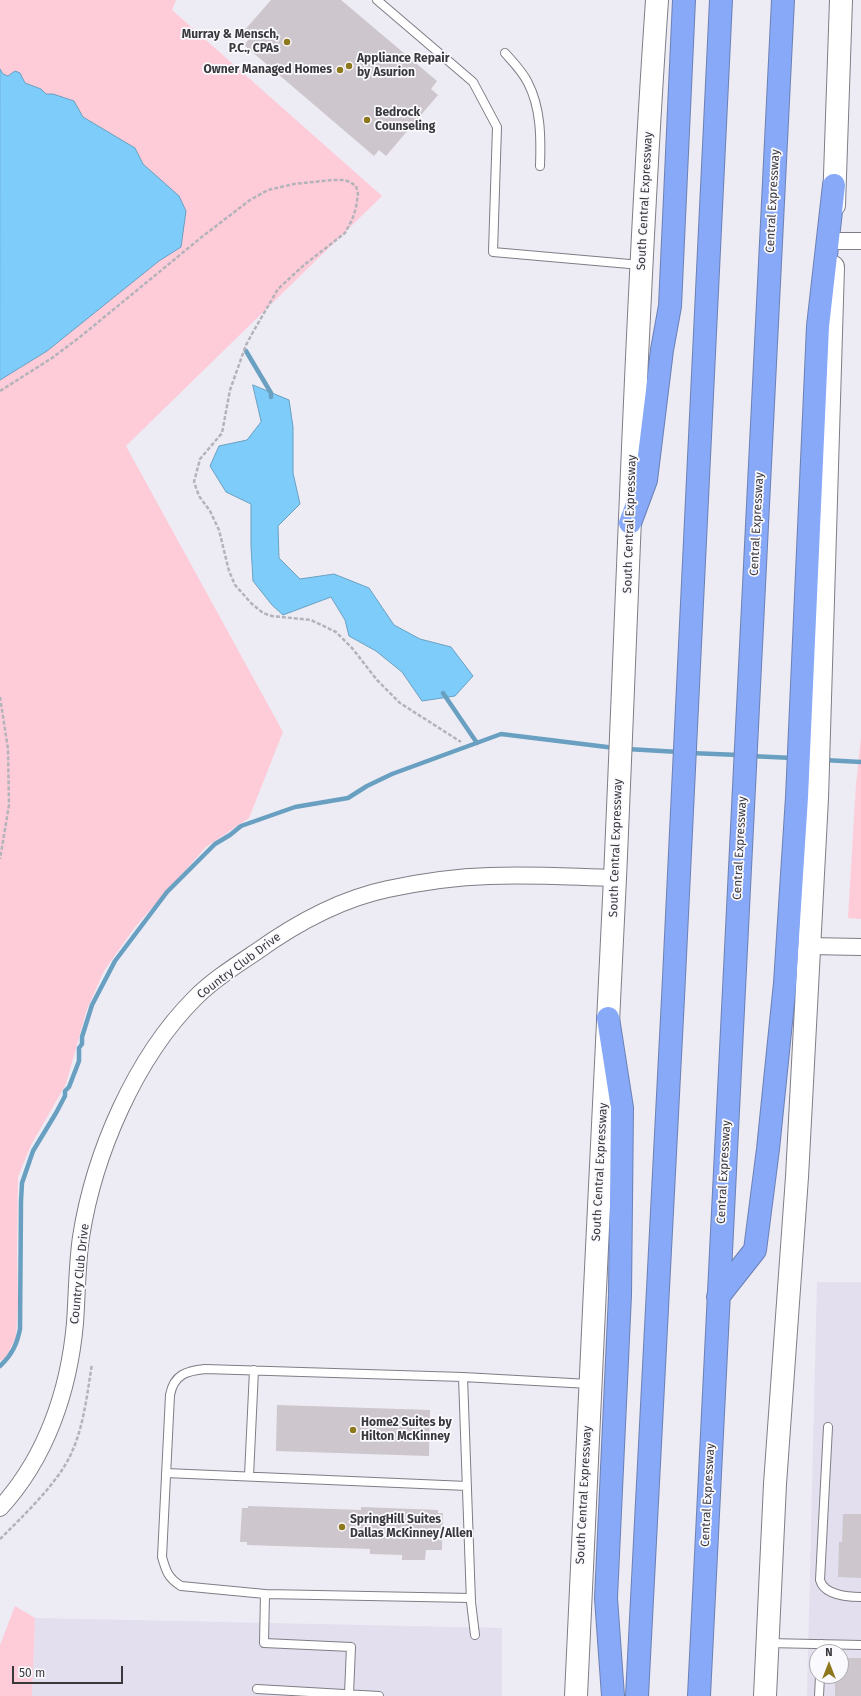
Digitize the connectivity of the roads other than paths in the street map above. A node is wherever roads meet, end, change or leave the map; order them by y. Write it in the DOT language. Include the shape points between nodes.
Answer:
graph roads {
  1 [pos="378,0"];
  2 [pos="658,0"];
  3 [pos="684,0"];
  4 [pos="721,0"];
  5 [pos="783,0"];
  6 [pos="842,0"];
  7 [pos="506,53"];
  8 [pos="540,166"];
  9 [pos="834,185"];
  10 [pos="833,241"];
  11 [pos="861,241"];
  12 [pos="642,265"];
  13 [pos="630,523"];
  14 [pos="810,731"];
  15 [pos="807,798"];
  16 [pos="616,878"];
  17 [pos="809,946"];
  18 [pos="861,947"];
  19 [pos="608,1018"];
  20 [pos="718,1297"];
  21 [pos="254,1370"];
  22 [pos="463,1377"];
  23 [pos="589,1384"];
  24 [pos="828,1427"];
  25 [pos="166,1473"];
  26 [pos="249,1476"];
  27 [pos="467,1486"];
  28 [pos="0,1508"];
  29 [pos="265,1594"];
  30 [pos="861,1597"];
  31 [pos="471,1598"];
  32 [pos="475,1635"];
  33 [pos="767,1643"];
  34 [pos="861,1644"];
  35 [pos="849,1645"];
  36 [pos="809,1647"];
  37 [pos="820,1684"];
  38 [pos="257,1689"];
  39 [pos="349,1694"];
  40 [pos="379,1696"];
  41 [pos="576,1696"];
  42 [pos="612,1696"];
  43 [pos="637,1696"];
  44 [pos="698,1696"];
  45 [pos="765,1696"];
  46 [pos="820,1696"];
  1 -- 12 [label="lane" via="473,82 497,127 493,252"];
  2 -- 12 [label="main road, South Central Expressway"];
  3 -- 13 [label="highway" via="670,306 646,480"];
  4 -- 43 [label="highway"];
  5 -- 20 [label="highway, Central Expressway"];
  6 -- 9 [label="main road"];
  7 -- 8 [label="lane" via="528,83 533,96 541,138"];
  9 -- 10 [label="main road"];
  9 -- 14 [label="highway" via="818,326"];
  10 -- 11 [label="street"];
  10 -- 14 [label="main road"];
  12 -- 13 [label="main road, South Central Expressway"];
  13 -- 16 [label="main road, South Central Expressway"];
  14 -- 15 [label="highway"];
  15 -- 17 [label="main road"];
  15 -- 20 [label="highway" via="755,1250"];
  16 -- 19 [label="main road, South Central Expressway"];
  16 -- 28 [label="street, Country Club Drive" via="489,876 444,880 385,890 358,898 289,929 227,972 196,998 160,1039 142,1067 114,1125 90,1197 81,1239 73,1345 62,1395 51,1427 32,1465"];
  17 -- 18 [label="street"];
  17 -- 33 [label="main road"];
  19 -- 23 [label="main road, South Central Expressway"];
  19 -- 42 [label="highway" via="622,1108 620,1294 606,1598"];
  20 -- 44 [label="highway, Central Expressway"];
  21 -- 22 [label="lane"];
  21 -- 25 [label="lane" via="193,1370 174,1382 170,1395"];
  21 -- 26 [label="lane"];
  22 -- 23 [label="lane"];
  22 -- 27 [label="lane"];
  23 -- 41 [label="main road, South Central Expressway"];
  24 -- 30 [label="lane" via="820,1580 830,1591 844,1596"];
  25 -- 26 [label="lane"];
  25 -- 29 [label="lane" via="162,1557 172,1580 181,1586 198,1589"];
  26 -- 27 [label="lane"];
  27 -- 31 [label="lane"];
  29 -- 31 [label="lane"];
  29 -- 39 [label="lane" via="264,1643 351,1647"];
  31 -- 32 [label="lane"];
  33 -- 36 [label="lane"];
  33 -- 45 [label="main road"];
  34 -- 35 [label="lane"];
  37 -- 46 [label="lane"];
  38 -- 39 [label="lane"];
  39 -- 40 [label="lane"];
}
